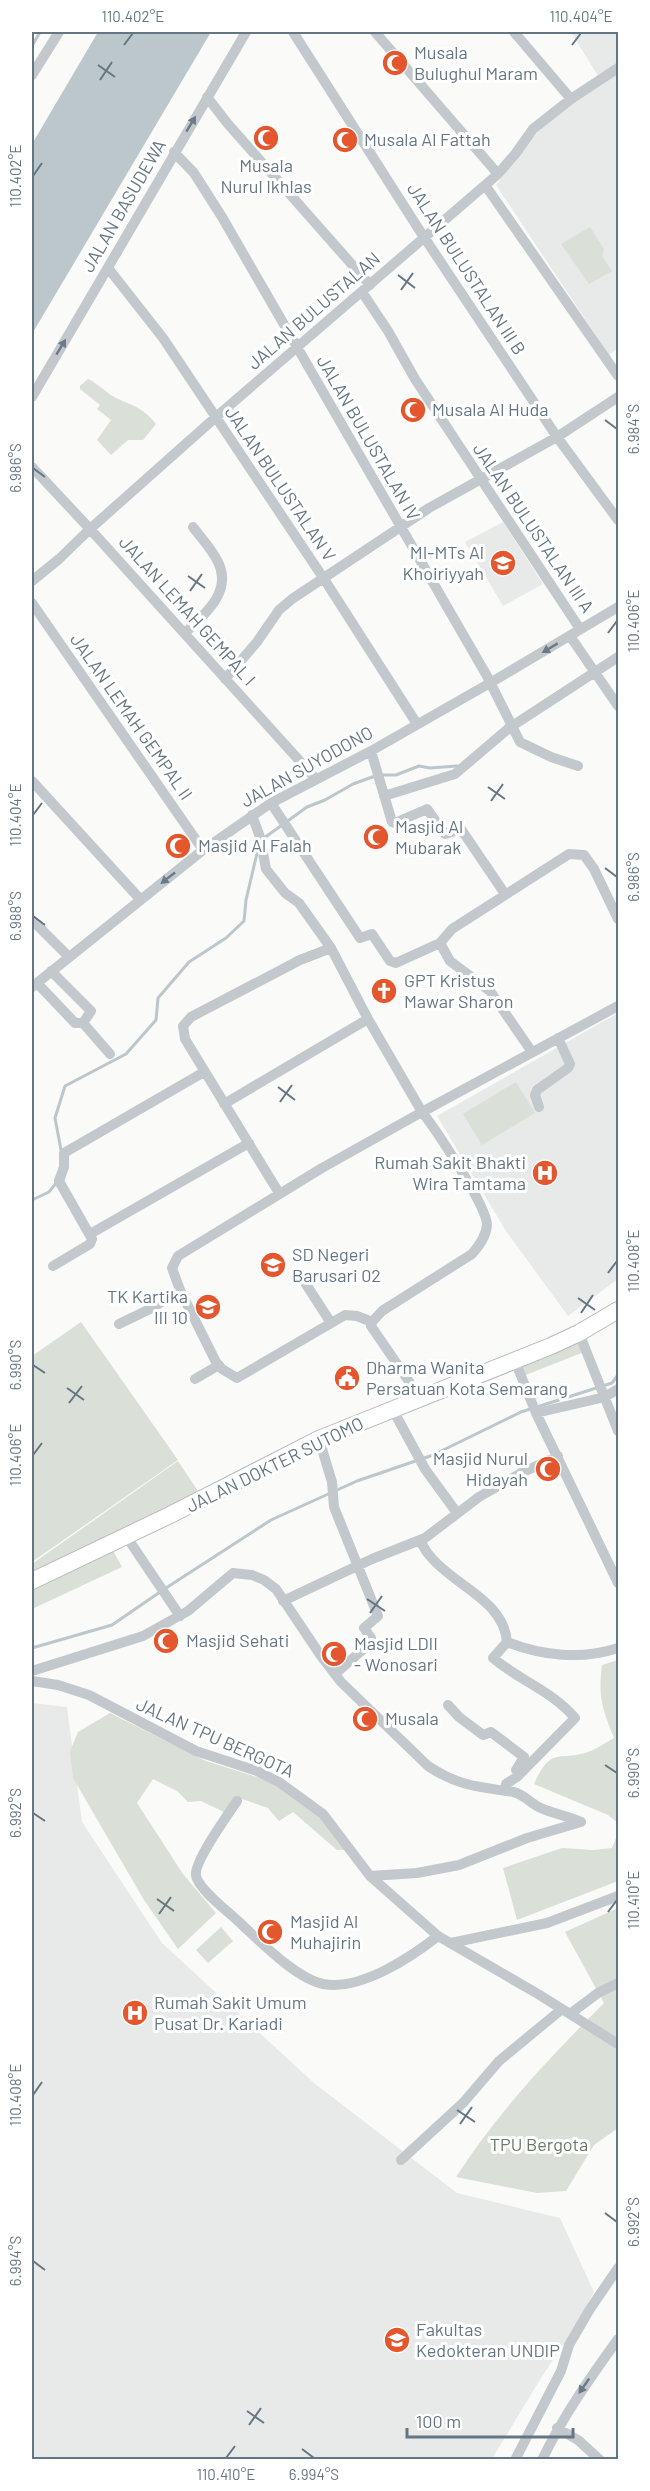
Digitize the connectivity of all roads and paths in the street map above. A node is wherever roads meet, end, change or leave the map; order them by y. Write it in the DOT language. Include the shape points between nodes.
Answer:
graph roads {
  1 [pos="59,32"];
  2 [pos="246,32"];
  3 [pos="293,32"];
  4 [pos="375,32"];
  5 [pos="514,32"];
  6 [pos="618,68"];
  7 [pos="32,75"];
  8 [pos="207,97"];
  9 [pos="571,99"];
  10 [pos="174,152"];
  11 [pos="498,174"];
  12 [pos="485,185"];
  13 [pos="424,237"];
  14 [pos="108,268"];
  15 [pos="366,288"];
  16 [pos="297,349"];
  17 [pos="618,376"];
  18 [pos="32,397"];
  19 [pos="618,397"];
  20 [pos="216,417"];
  21 [pos="557,437"];
  22 [pos="32,467"];
  23 [pos="481,480"];
  24 [pos="618,520"];
  25 [pos="193,527"];
  26 [pos="400,527"];
  27 [pos="90,529"];
  28 [pos="323,577"];
  29 [pos="32,581"];
  30 [pos="32,603"];
  31 [pos="618,607"];
  32 [pos="580,629"];
  33 [pos="185,633"];
  34 [pos="570,636"];
  35 [pos="618,657"];
  36 [pos="594,672"];
  37 [pos="225,679"];
  38 [pos="490,683"];
  39 [pos="618,706"];
  40 [pos="417,724"];
  41 [pos="514,730"];
  42 [pos="371,751"];
  43 [pos="578,766"];
  44 [pos="316,778"];
  45 [pos="32,782"];
  46 [pos="384,796"];
  47 [pos="271,803"];
  48 [pos="252,815"];
  49 [pos="203,850"];
  50 [pos="505,894"];
  51 [pos="140,899"];
  52 [pos="618,919"];
  53 [pos="32,920"];
  54 [pos="440,943"];
  55 [pos="331,948"];
  56 [pos="68,956"];
  57 [pos="51,971"];
  58 [pos="34,985"];
  59 [pos="618,1006"];
  60 [pos="368,1019"];
  61 [pos="83,1023"];
  62 [pos="558,1038"];
  63 [pos="532,1052"];
  64 [pos="110,1054"];
  65 [pos="204,1072"];
  66 [pos="224,1104"];
  67 [pos="539,1107"];
  68 [pos="422,1112"];
  69 [pos="249,1143"];
  70 [pos="279,1193"];
  71 [pos="90,1234"];
  72 [pos="53,1266"];
  73 [pos="302,1278"];
  74 [pos="180,1290"];
  75 [pos="618,1310"];
  76 [pos="372,1322"];
  77 [pos="331,1323"];
  78 [pos="119,1324"];
  79 [pos="579,1333"];
  80 [pos="515,1361"];
  81 [pos="219,1365"];
  82 [pos="195,1379"];
  83 [pos="618,1389"];
  84 [pos="416,1393"];
  85 [pos="605,1395"];
  86 [pos="534,1408"];
  87 [pos="393,1410"];
  88 [pos="618,1431"];
  89 [pos="319,1439"];
  90 [pos="558,1456"];
  91 [pos="457,1513"];
  92 [pos="126,1536"];
  93 [pos="420,1540"];
  94 [pos="357,1565"];
  95 [pos="32,1581"];
  96 [pos="618,1583"];
  97 [pos="283,1601"];
  98 [pos="178,1613"];
  99 [pos="507,1642"];
  100 [pos="618,1648"];
  101 [pos="32,1671"];
  102 [pos="335,1674"];
  103 [pos="32,1681"];
  104 [pos="448,1705"];
  105 [pos="504,1788"];
  106 [pos="237,1801"];
  107 [pos="370,1876"];
  108 [pos="618,1896"];
  109 [pos="438,1936"];
  110 [pos="452,1943"];
  111 [pos="618,1983"];
  112 [pos="566,2012"];
  113 [pos="618,2044"];
  114 [pos="401,2160"];
  115 [pos="618,2268"];
  116 [pos="618,2339"];
  117 [pos="557,2428"];
  118 [pos="515,2460"];
  119 [pos="542,2460"];
  120 [pos="600,2460"];
  1 -- 7 [label="street"];
  2 -- 8 [label="street, JALAN BASUDEWA"];
  3 -- 13 [label="street, JALAN BULUSTALAN III B"];
  4 -- 11 [label="street"];
  5 -- 9 [label="street"];
  6 -- 9 [label="street, JALAN BULUSTALAN"];
  10 -- 8 [label="street, JALAN BASUDEWA, one-way"];
  8 -- 15 [label="street, JALAN BULUSTALAN III A"];
  9 -- 11 [label="street, JALAN BULUSTALAN" via="532,129"];
  10 -- 14 [label="street, JALAN BASUDEWA"];
  10 -- 16 [label="street, JALAN BULUSTALAN IV" via="194,173 222,217"];
  11 -- 12 [label="street, JALAN BULUSTALAN"];
  12 -- 13 [label="street, JALAN BULUSTALAN"];
  12 -- 17 [label="street"];
  13 -- 15 [label="street, JALAN BULUSTALAN"];
  13 -- 21 [label="street, JALAN BULUSTALAN III B"];
  18 -- 14 [label="street, JALAN BASUDEWA, one-way"];
  14 -- 20 [label="street, JALAN BULUSTALAN V" via="163,338"];
  15 -- 16 [label="street, JALAN BULUSTALAN"];
  15 -- 23 [label="street, JALAN BULUSTALAN III A" via="415,379"];
  16 -- 20 [label="street, JALAN BULUSTALAN"];
  16 -- 26 [label="street, JALAN BULUSTALAN IV"];
  19 -- 21 [label="street"];
  20 -- 27 [label="street, JALAN BULUSTALAN"];
  20 -- 28 [label="street, JALAN BULUSTALAN V"];
  21 -- 23 [label="street"];
  21 -- 24 [label="street, JALAN BULUSTALAN III B"];
  22 -- 27 [label="street, JALAN LEMAH GEMPAL I"];
  23 -- 26 [label="street"];
  23 -- 32 [label="street, JALAN BULUSTALAN III A"];
  25 -- 33 [label="street" via="219,562 221,590 214,605"];
  26 -- 28 [label="street"];
  26 -- 38 [label="street, JALAN BULUSTALAN IV"];
  27 -- 29 [label="street, JALAN BULUSTALAN"];
  27 -- 33 [label="street, JALAN LEMAH GEMPAL I"];
  28 -- 37 [label="street" via="279,610"];
  28 -- 40 [label="street, JALAN BULUSTALAN V"];
  30 -- 49 [label="street, JALAN LEMAH GEMPAL II"];
  31 -- 32 [label="street, JALAN SUYODONO"];
  32 -- 34 [label="street, JALAN SUYODONO"];
  33 -- 37 [label="street, JALAN LEMAH GEMPAL I"];
  34 -- 36 [label="street"];
  34 -- 38 [label="street, JALAN SUYODONO, one-way"];
  35 -- 36 [label="street"];
  36 -- 39 [label="street"];
  36 -- 41 [label="street"];
  37 -- 44 [label="street, JALAN LEMAH GEMPAL I"];
  38 -- 40 [label="street, JALAN SUYODONO"];
  38 -- 41 [label="street, JALAN BULUSTALAN IV"];
  40 -- 42 [label="street, JALAN SUYODONO"];
  41 -- 43 [label="street" via="523,744"];
  41 -- 46 [label="street" via="447,777"];
  42 -- 44 [label="street, JALAN SUYODONO"];
  42 -- 46 [label="street"];
  44 -- 47 [label="street, JALAN SUYODONO"];
  45 -- 51 [label="street"];
  46 -- 50 [label="street" via="393,823 427,809 445,834 461,829"];
  47 -- 48 [label="street, JALAN SUYODONO"];
  47 -- 54 [label="street" via="360,938 372,934 390,961 396,963"];
  48 -- 49 [label="street, JALAN SUYODONO"];
  48 -- 55 [label="street" via="266,869 285,893 299,903"];
  49 -- 51 [label="street, JALAN SUYODONO, one-way"];
  50 -- 52 [label="street" via="568,854 579,853 594,869"];
  50 -- 54 [label="street" via="446,933"];
  51 -- 56 [label="street, JALAN SUYODONO"];
  53 -- 56 [label="street"];
  54 -- 63 [label="street" via="450,961 490,991"];
  55 -- 60 [label="street"];
  55 -- 65 [label="street" via="191,1017 183,1026 185,1039"];
  56 -- 57 [label="street, JALAN SUYODONO"];
  57 -- 58 [label="street, JALAN SUYODONO"];
  57 -- 61 [label="street" via="91,1011"];
  58 -- 61 [label="street" via="75,1023"];
  59 -- 62 [label="street"];
  60 -- 66 [label="street"];
  60 -- 68 [label="street"];
  61 -- 64 [label="street"];
  62 -- 63 [label="street"];
  62 -- 67 [label="street" via="570,1064 537,1090"];
  63 -- 68 [label="street"];
  65 -- 66 [label="street"];
  65 -- 71 [label="street" via="64,1153 59,1181"];
  66 -- 69 [label="street"];
  68 -- 70 [label="street"];
  68 -- 76 [label="street" via="483,1210 486,1229 482,1241 465,1260 382,1311"];
  69 -- 70 [label="street"];
  69 -- 71 [label="street"];
  70 -- 74 [label="street" via="178,1256 172,1269"];
  71 -- 72 [label="street" via="90,1244"];
  73 -- 77 [label="street"];
  74 -- 78 [label="street"];
  74 -- 81 [label="street"];
  75 -- 79 [label="highway, JALAN DOKTER SUTOMO"];
  76 -- 77 [label="street" via="345,1316"];
  76 -- 84 [label="street"];
  77 -- 81 [label="street" via="237,1378"];
  79 -- 80 [label="highway, JALAN DOKTER SUTOMO"];
  79 -- 85 [label="street"];
  80 -- 84 [label="highway, JALAN DOKTER SUTOMO"];
  80 -- 86 [label="street"];
  81 -- 82 [label="street"];
  83 -- 85 [label="street"];
  84 -- 87 [label="highway, JALAN DOKTER SUTOMO"];
  85 -- 86 [label="street"];
  85 -- 88 [label="street"];
  86 -- 90 [label="street"];
  87 -- 89 [label="highway, JALAN DOKTER SUTOMO"];
  87 -- 91 [label="street" via="425,1469"];
  89 -- 92 [label="highway, JALAN DOKTER SUTOMO"];
  89 -- 94 [label="street" via="332,1482 334,1507"];
  90 -- 91 [label="street" via="521,1473"];
  90 -- 96 [label="street"];
  91 -- 93 [label="street"];
  92 -- 95 [label="highway, JALAN DOKTER SUTOMO"];
  92 -- 98 [label="street"];
  93 -- 94 [label="street"];
  93 -- 99 [label="street" via="437,1563 491,1608 503,1624"];
  94 -- 97 [label="street"];
  94 -- 102 [label="street" via="378,1618 364,1628 371,1638 368,1645"];
  97 -- 98 [label="street" via="264,1580 233,1573"];
  97 -- 102 [label="street"];
  98 -- 101 [label="street" via="142,1636"];
  99 -- 100 [label="street" via="532,1652 578,1656"];
  99 -- 105 [label="street" via="493,1658 543,1688 575,1718"];
  102 -- 105 [label="street" via="368,1711 428,1766 471,1787"];
  103 -- 107 [label="street, JALAN TPU BERGOTA" via="89,1695 196,1751 279,1782 322,1814"];
  104 -- 105 [label="street" via="483,1735 491,1732 524,1757"];
  105 -- 107 [label="street" via="538,1807 581,1822 459,1865"];
  106 -- 109 [label="street" via="218,1829 196,1876 223,1907 302,1974 322,1984 345,1984 381,1972"];
  107 -- 109 [label="street, JALAN TPU BERGOTA"];
  108 -- 110 [label="street" via="547,1923"];
  109 -- 110 [label="street, JALAN TPU BERGOTA"];
  110 -- 112 [label="street, JALAN TPU BERGOTA"];
  111 -- 112 [label="street"];
  112 -- 113 [label="street, JALAN TPU BERGOTA"];
  112 -- 114 [label="street" via="499,2061 463,2103"];
  115 -- 118 [label="street" via="569,2345 561,2371"];
  116 -- 117 [label="street, one-way"];
  117 -- 119 [label="street"];
  117 -- 120 [label="street"];
}
